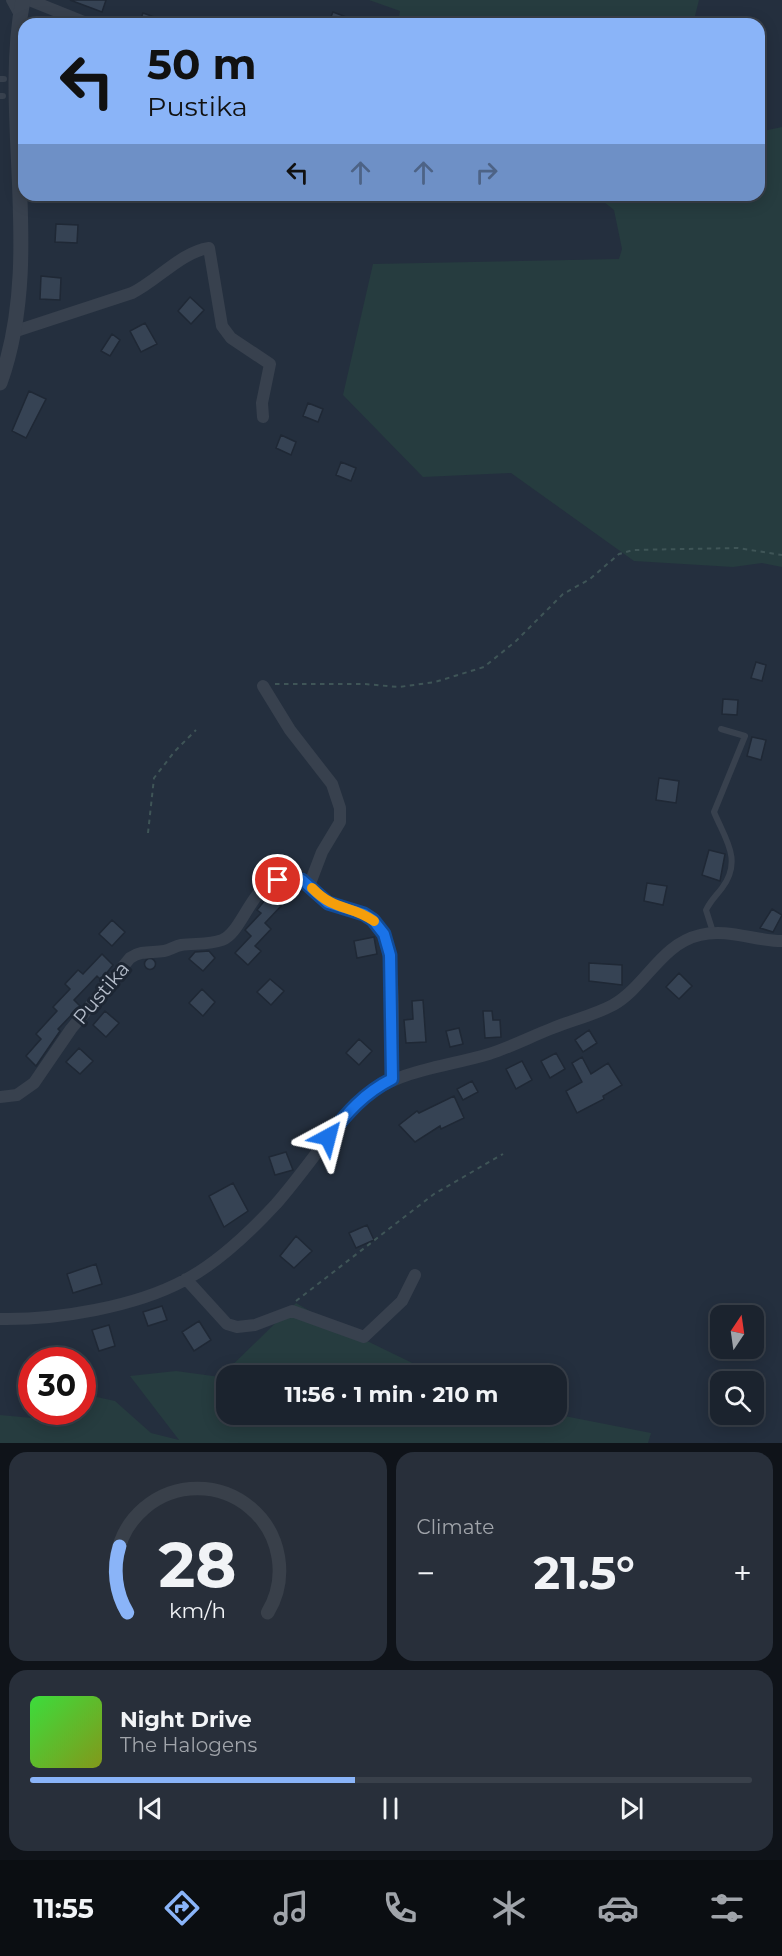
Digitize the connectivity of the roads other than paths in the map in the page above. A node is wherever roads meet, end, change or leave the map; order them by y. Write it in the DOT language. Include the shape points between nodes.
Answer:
graph roads {
  1 [pos="21,3"];
  2 [pos="70,18"];
  3 [pos="6,63"];
  4 [pos="18,66"];
  5 [pos="2,79"];
  6 [pos="1,96"];
  7 [pos="13,332"];
  8 [pos="0,383"];
  9 [pos="263,417"];
  10 [pos="263,686"];
  11 [pos="721,729"];
  12 [pos="309,886"];
  13 [pos="714,933"];
  14 [pos="782,941"];
  15 [pos="392,1079"];
  16 [pos="0,1098"];
  17 [pos="415,1275"];
  18 [pos="186,1279"];
  19 [pos="0,1320"];
  1 -- 2 [label="street"];
  1 -- 3 [label="street"];
  3 -- 4 [label="street"];
  3 -- 5 [label="street"];
  5 -- 6 [label="street"];
  6 -- 7 [label="street" via="14,239"];
  7 -- 8 [label="street"];
  7 -- 9 [label="street" via="132,293 190,255 209,248 222,326 231,338 270,364"];
  10 -- 12 [label="street" via="290,730 332,784 340,808 340,822 322,852"];
  11 -- 13 [label="lane" via="746,736 714,812 731,846 733,864 706,910"];
  12 -- 15 [label="street, Pustika" via="328,903 364,914 384,934 390,955"];
  12 -- 16 [label="street, Pustika" via="294,879 272,882 221,940 142,952 129,958 71,1029 34,1083 17,1095"];
  13 -- 14 [label="street"];
  13 -- 15 [label="street" via="679,943 629,994 603,1010 491,1053"];
  15 -- 18 [label="street" via="355,1104 275,1205 237,1242"];
  17 -- 18 [label="street" via="402,1301 364,1337 292,1311 255,1325 227,1324"];
  18 -- 19 [label="street" via="166,1289 103,1307 32,1320"];
}
